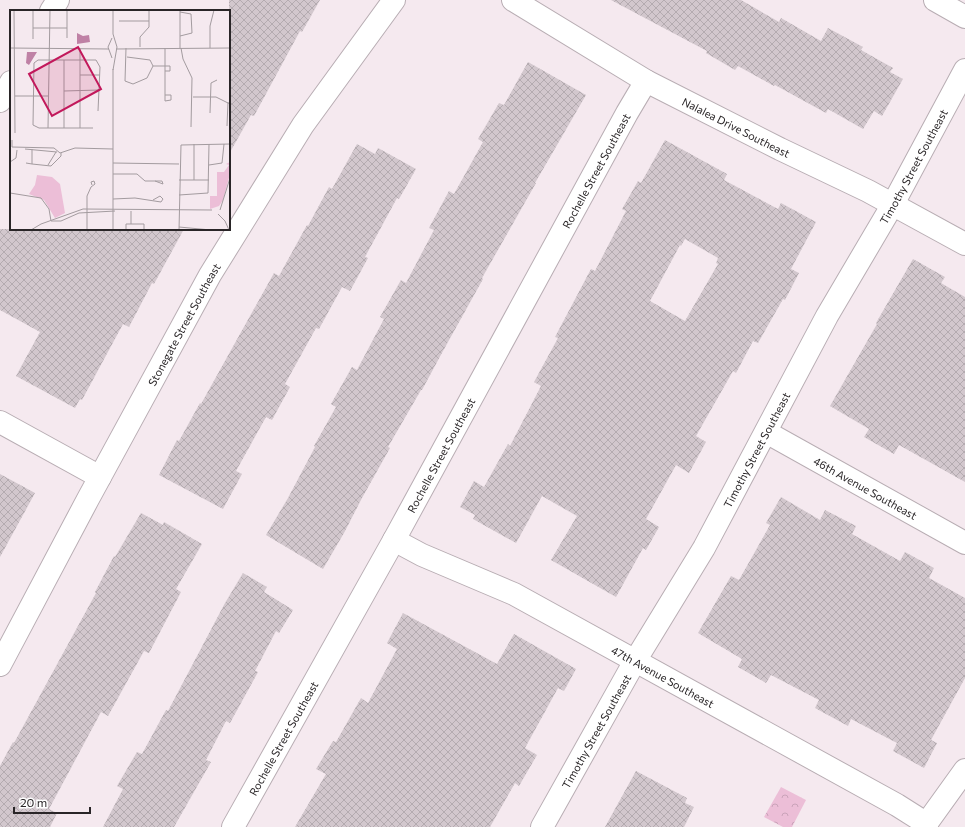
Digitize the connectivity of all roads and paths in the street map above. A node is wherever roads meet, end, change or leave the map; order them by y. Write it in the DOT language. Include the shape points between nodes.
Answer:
graph roads {
  1 [pos="58,0"];
  2 [pos="394,0"];
  3 [pos="513,0"];
  4 [pos="935,0"];
  5 [pos="52,10"];
  6 [pos="965,17"];
  7 [pos="965,70"];
  8 [pos="646,81"];
  9 [pos="10,84"];
  10 [pos="0,101"];
  11 [pos="893,204"];
  12 [pos="965,244"];
  13 [pos="0,422"];
  14 [pos="766,432"];
  15 [pos="100,477"];
  16 [pos="394,540"];
  17 [pos="965,543"];
  18 [pos="635,661"];
  19 [pos="0,665"];
  20 [pos="965,770"];
  21 [pos="926,825"];
  22 [pos="233,827"];
  23 [pos="542,827"];
  1 -- 5 [label="street"];
  2 -- 15 [label="street, Stonegate Street Southeast" via="303,125 210,275"];
  3 -- 8 [label="street, Nalalea Drive Southeast"];
  4 -- 6 [label="street"];
  7 -- 11 [label="street, Timothy Street Southeast"];
  8 -- 11 [label="street, Nalalea Drive Southeast"];
  8 -- 16 [label="street, Rochelle Street Southeast"];
  9 -- 10 [label="street"];
  11 -- 12 [label="street, Nalalea Drive Southeast"];
  11 -- 14 [label="street, Timothy Street Southeast" via="827,316"];
  13 -- 15 [label="street"];
  14 -- 17 [label="street, 46th Avenue Southeast"];
  14 -- 18 [label="street, Timothy Street Southeast" via="704,548"];
  15 -- 19 [label="street, Stonegate Street Southeast"];
  16 -- 18 [label="street, 47th Avenue Southeast" via="422,555 514,594"];
  16 -- 22 [label="street, Rochelle Street Southeast"];
  18 -- 21 [label="street, 47th Avenue Southeast" via="890,801"];
  18 -- 23 [label="street, Timothy Street Southeast"];
  20 -- 21 [label="street"];
}
